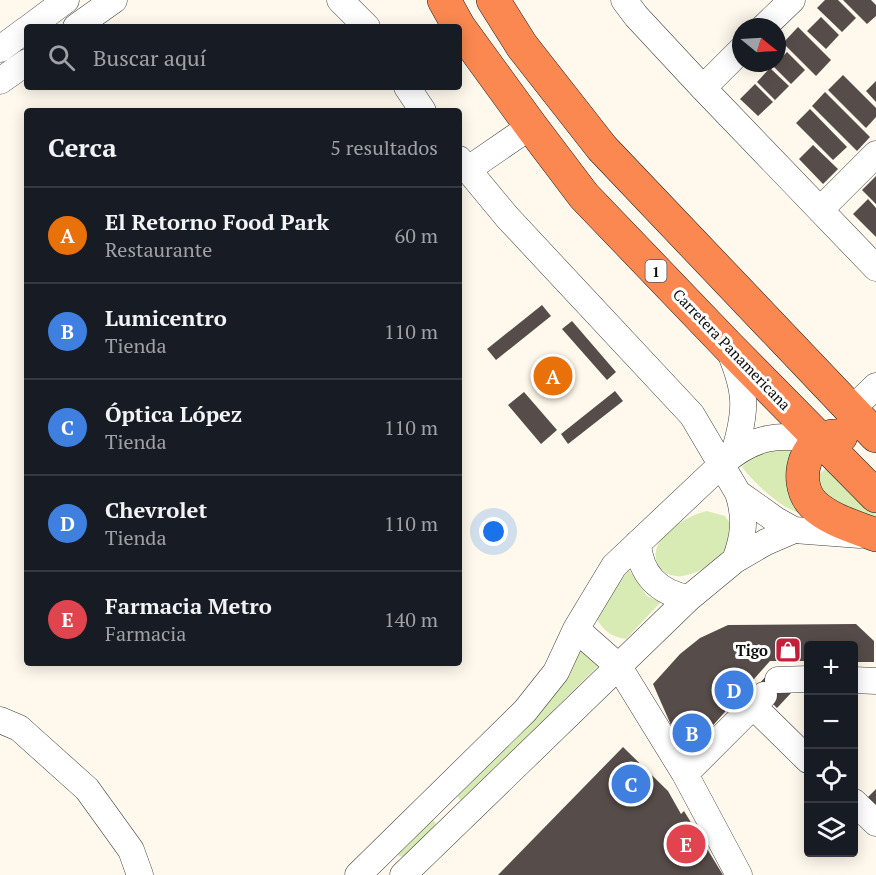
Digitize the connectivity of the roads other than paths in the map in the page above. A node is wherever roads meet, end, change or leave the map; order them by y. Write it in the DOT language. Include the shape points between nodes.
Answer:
graph roads {
  1 [pos="66,0"];
  2 [pos="114,0"];
  3 [pos="340,0"];
  4 [pos="435,0"];
  5 [pos="444,0"];
  6 [pos="493,0"];
  7 [pos="624,0"];
  8 [pos="792,0"];
  9 [pos="773,18"];
  10 [pos="34,24"];
  11 [pos="80,24"];
  12 [pos="364,24"];
  13 [pos="456,24"];
  14 [pos="457,24"];
  15 [pos="462,31"];
  16 [pos="16,37"];
  17 [pos="732,59"];
  18 [pos="24,60"];
  19 [pos="24,64"];
  20 [pos="0,81"];
  21 [pos="703,88"];
  22 [pos="409,90"];
  23 [pos="421,108"];
  24 [pos="531,126"];
  25 [pos="876,154"];
  26 [pos="463,165"];
  27 [pos="820,210"];
  28 [pos="876,268"];
  29 [pos="727,345"];
  30 [pos="876,386"];
  31 [pos="870,430"];
  32 [pos="822,441"];
  33 [pos="728,459"];
  34 [pos="738,493"];
  35 [pos="876,496"];
  36 [pos="794,530"];
  37 [pos="876,536"];
  38 [pos="638,543"];
  39 [pos="735,560"];
  40 [pos="689,598"];
  41 [pos="576,629"];
  42 [pos="618,666"];
  43 [pos="804,680"];
  44 [pos="858,680"];
  45 [pos="876,681"];
  46 [pos="765,694"];
  47 [pos="0,720"];
  48 [pos="804,754"];
  49 [pos="684,774"];
  50 [pos="855,803"];
  51 [pos="431,805"];
  52 [pos="876,823"];
  53 [pos="451,828"];
  54 [pos="141,875"];
  55 [pos="358,875"];
  56 [pos="403,875"];
  57 [pos="739,875"];
  1 -- 10 [label="street"];
  2 -- 11 [label="street"];
  3 -- 12 [label="street"];
  4 -- 13 [label="street"];
  5 -- 14 [label="highway, Carretera Panamericana / 1"];
  6 -- 31 [label="highway" via="522,46 602,148"];
  7 -- 21 [label="street"];
  8 -- 9 [label="street"];
  15 -- 24 [label="highway, Carretera Panamericana / 1"];
  16 -- 18 [label="street"];
  17 -- 21 [label="street"];
  19 -- 20 [label="street"];
  21 -- 27 [label="street"];
  22 -- 23 [label="street"];
  24 -- 26 [label="street"];
  24 -- 29 [label="highway, Carretera Panamericana / 1" via="584,196"];
  25 -- 27 [label="street"];
  26 -- 33 [label="street"];
  27 -- 28 [label="street"];
  29 -- 32 [label="highway, Carretera Panamericana / 1"];
  29 -- 33 [label="street" via="743,390 744,409 743,424"];
  30 -- 31 [label="street"];
  31 -- 32 [label="highway" via="854,440 832,436"];
  32 -- 33 [label="street" via="774,436 759,440"];
  32 -- 35 [label="highway, Carretera Panamericana / 1"];
  32 -- 37 [label="highway" via="804,464 802,482 806,494 824,512"];
  33 -- 34 [label="street"];
  33 -- 38 [label="street"];
  34 -- 36 [label="street"];
  34 -- 39 [label="street" via="744,524"];
  36 -- 37 [label="street"];
  36 -- 39 [label="street"];
  38 -- 40 [label="street" via="642,563 652,581 669,593"];
  38 -- 41 [label="street" via="614,566"];
  39 -- 40 [label="street"];
  40 -- 42 [label="street"];
  41 -- 42 [label="street"];
  41 -- 51 [label="street" via="556,672 525,711"];
  42 -- 49 [label="street"];
  42 -- 53 [label="street"];
  43 -- 46 [label="street"];
  44 -- 45 [label="street"];
  46 -- 48 [label="street"];
  46 -- 49 [label="street"];
  47 -- 54 [label="street" via="20,728 87,789 131,850"];
  49 -- 57 [label="street"];
  50 -- 52 [label="street"];
  51 -- 53 [label="street"];
  51 -- 55 [label="street"];
  53 -- 56 [label="street"];
}
